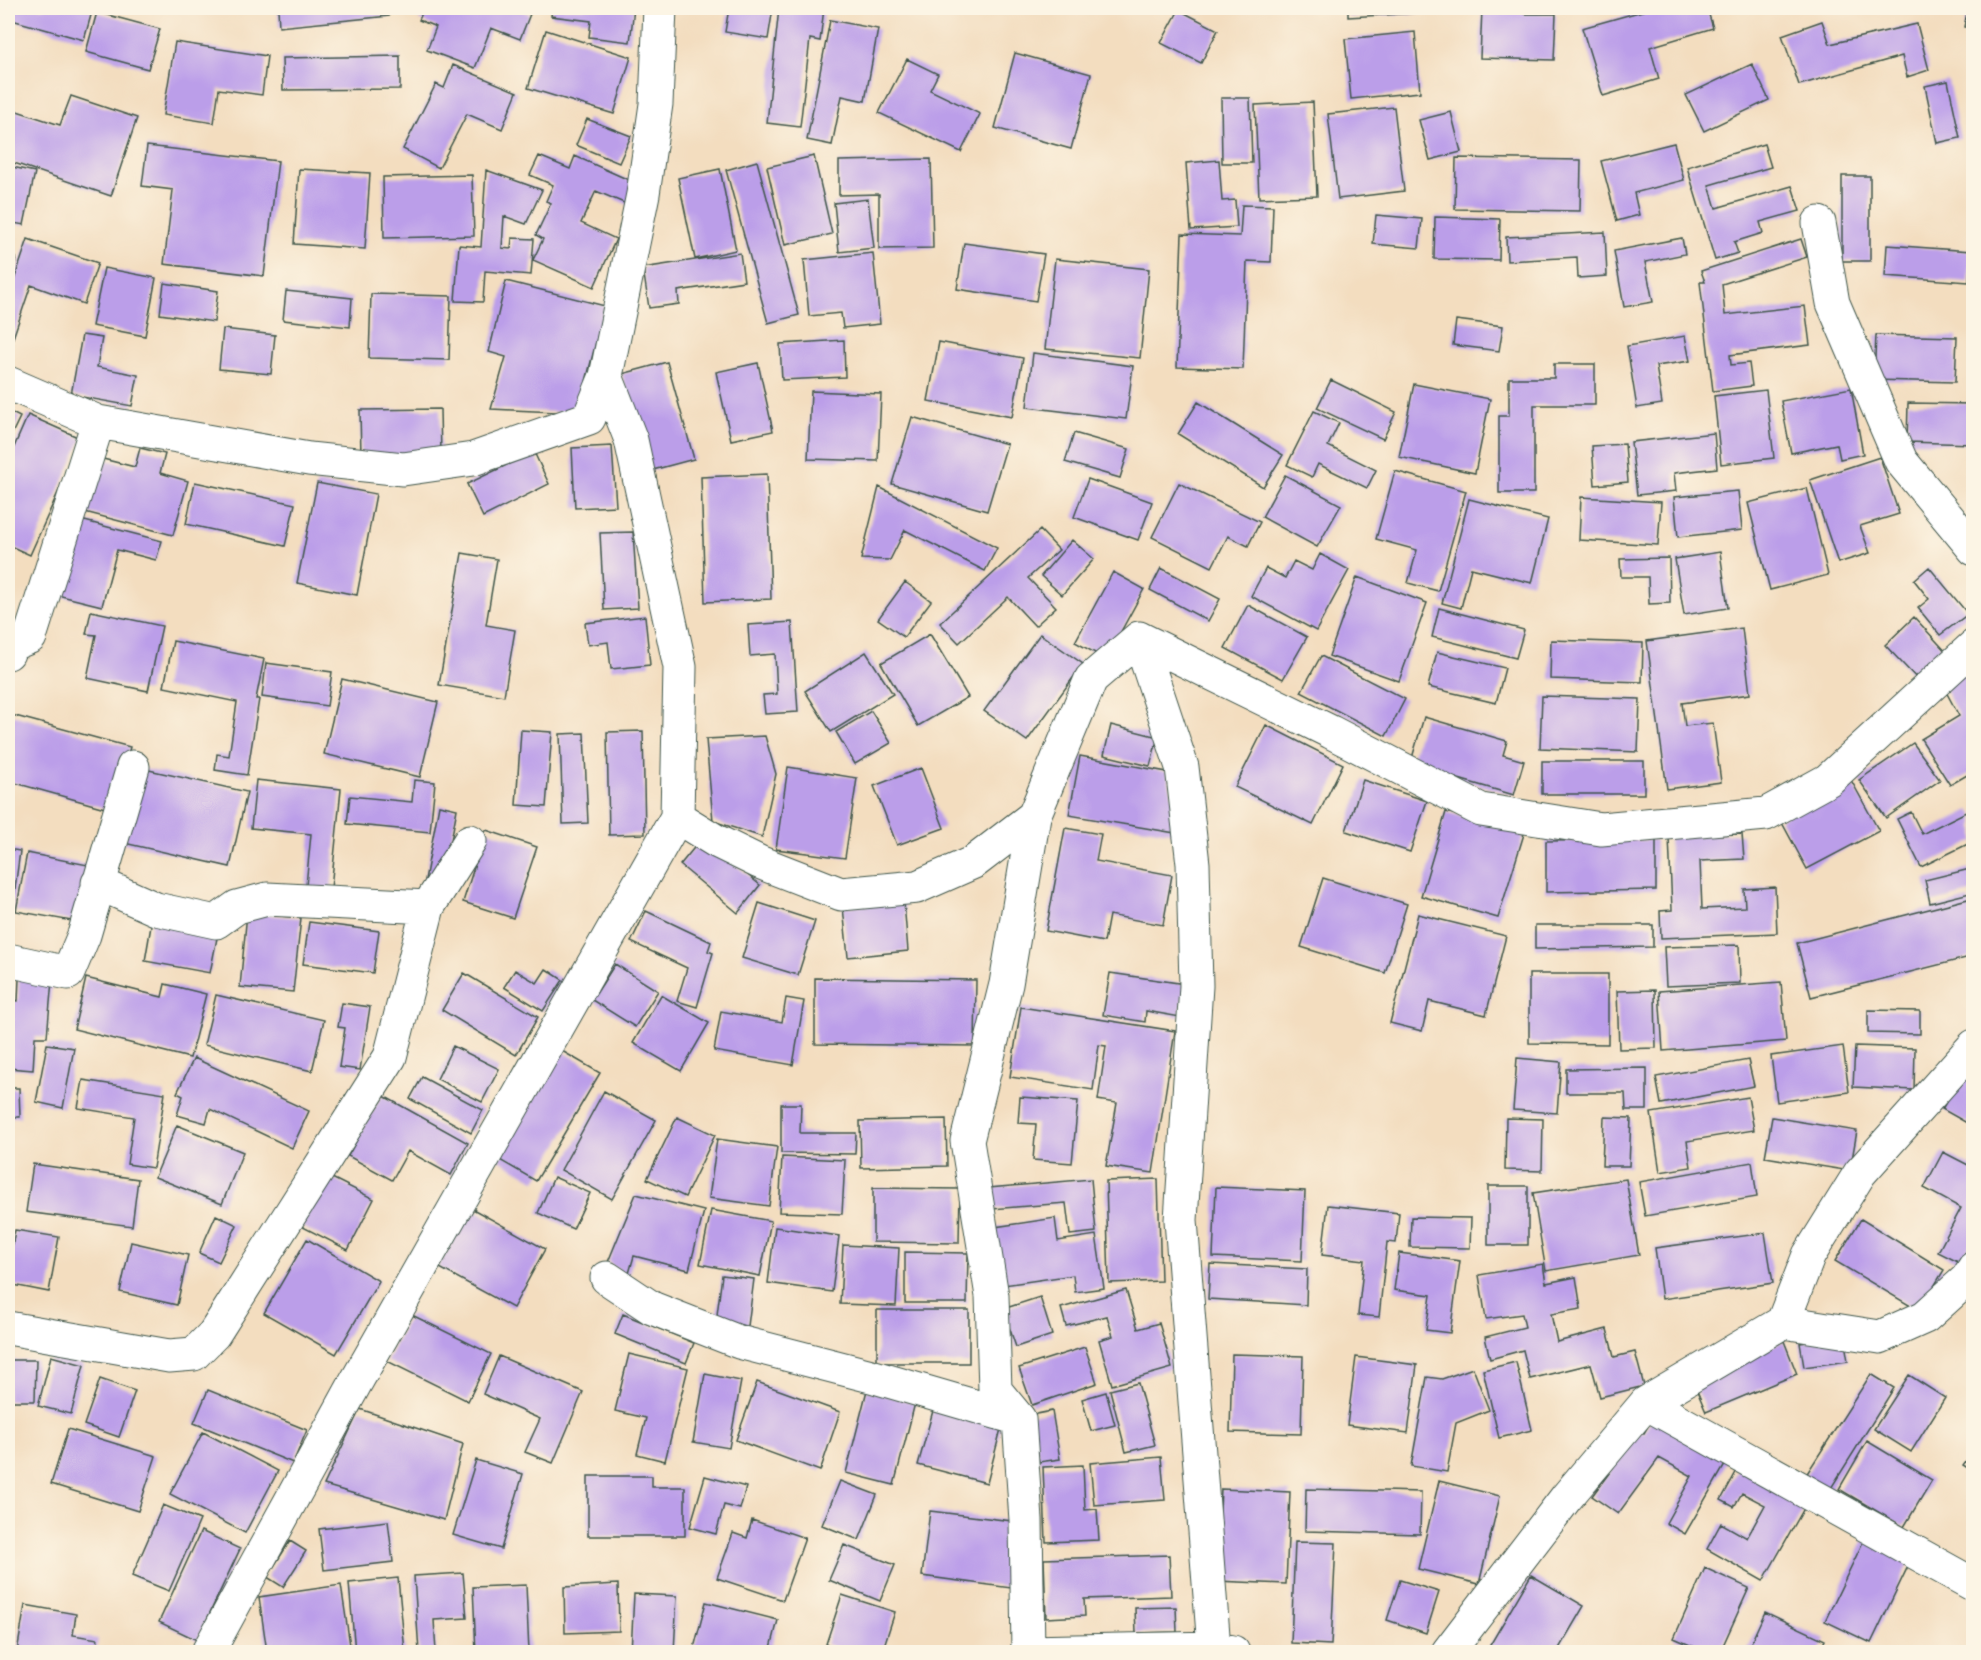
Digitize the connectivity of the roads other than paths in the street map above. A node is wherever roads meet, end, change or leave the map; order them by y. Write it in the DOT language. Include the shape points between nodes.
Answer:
graph roads {
  1 [pos="660,8"];
  2 [pos="1819,224"];
  3 [pos="606,376"];
  4 [pos="8,383"];
  5 [pos="98,422"];
  6 [pos="1974,549"];
  7 [pos="1139,638"];
  8 [pos="1974,645"];
  9 [pos="8,653"];
  10 [pos="134,767"];
  11 [pos="1034,816"];
  12 [pos="677,817"];
  13 [pos="470,841"];
  14 [pos="98,884"];
  15 [pos="428,907"];
  16 [pos="8,960"];
  17 [pos="1974,1046"];
  18 [pos="1974,1269"];
  19 [pos="607,1278"];
  20 [pos="1783,1322"];
  21 [pos="8,1328"];
  22 [pos="1646,1403"];
  23 [pos="1019,1419"];
  24 [pos="1974,1585"];
  25 [pos="1223,1650"];
  26 [pos="1028,1652"];
  27 [pos="208,1653"];
  28 [pos="1448,1653"];
  1 -- 3 [label="street" via="656,104 644,194"];
  2 -- 6 [label="street" via="1833,303 1900,461"];
  3 -- 5 [label="street" via="589,418 472,459 403,469 309,459"];
  3 -- 12 [label="street" via="631,440 680,667"];
  4 -- 5 [label="street"];
  5 -- 9 [label="street" via="30,638 10,645"];
  7 -- 8 [label="street" via="1481,810 1601,829 1766,814 1828,780"];
  7 -- 11 [label="street" via="1092,679"];
  7 -- 25 [label="street" via="1182,767 1194,864 1196,986 1181,1220"];
  10 -- 14 [label="street"];
  11 -- 12 [label="street" via="974,862 917,887 841,894 759,862"];
  11 -- 23 [label="street" via="1005,984 966,1140 992,1296 995,1390"];
  12 -- 27 [label="street" via="362,1372"];
  13 -- 15 [label="street"];
  14 -- 15 [label="street" via="156,909 216,922 237,907 267,899"];
  14 -- 16 [label="street" via="68,973"];
  15 -- 21 [label="street" via="390,1057 214,1334 194,1354 169,1356"];
  17 -- 20 [label="street" via="1860,1173 1809,1256"];
  18 -- 20 [label="street" via="1925,1317 1880,1337"];
  19 -- 23 [label="street" via="652,1308 739,1342"];
  20 -- 22 [label="street"];
  22 -- 24 [label="street"];
  22 -- 28 [label="street" via="1566,1498"];
  23 -- 26 [label="street" via="1026,1520"];
  25 -- 26 [label="street"];
}
